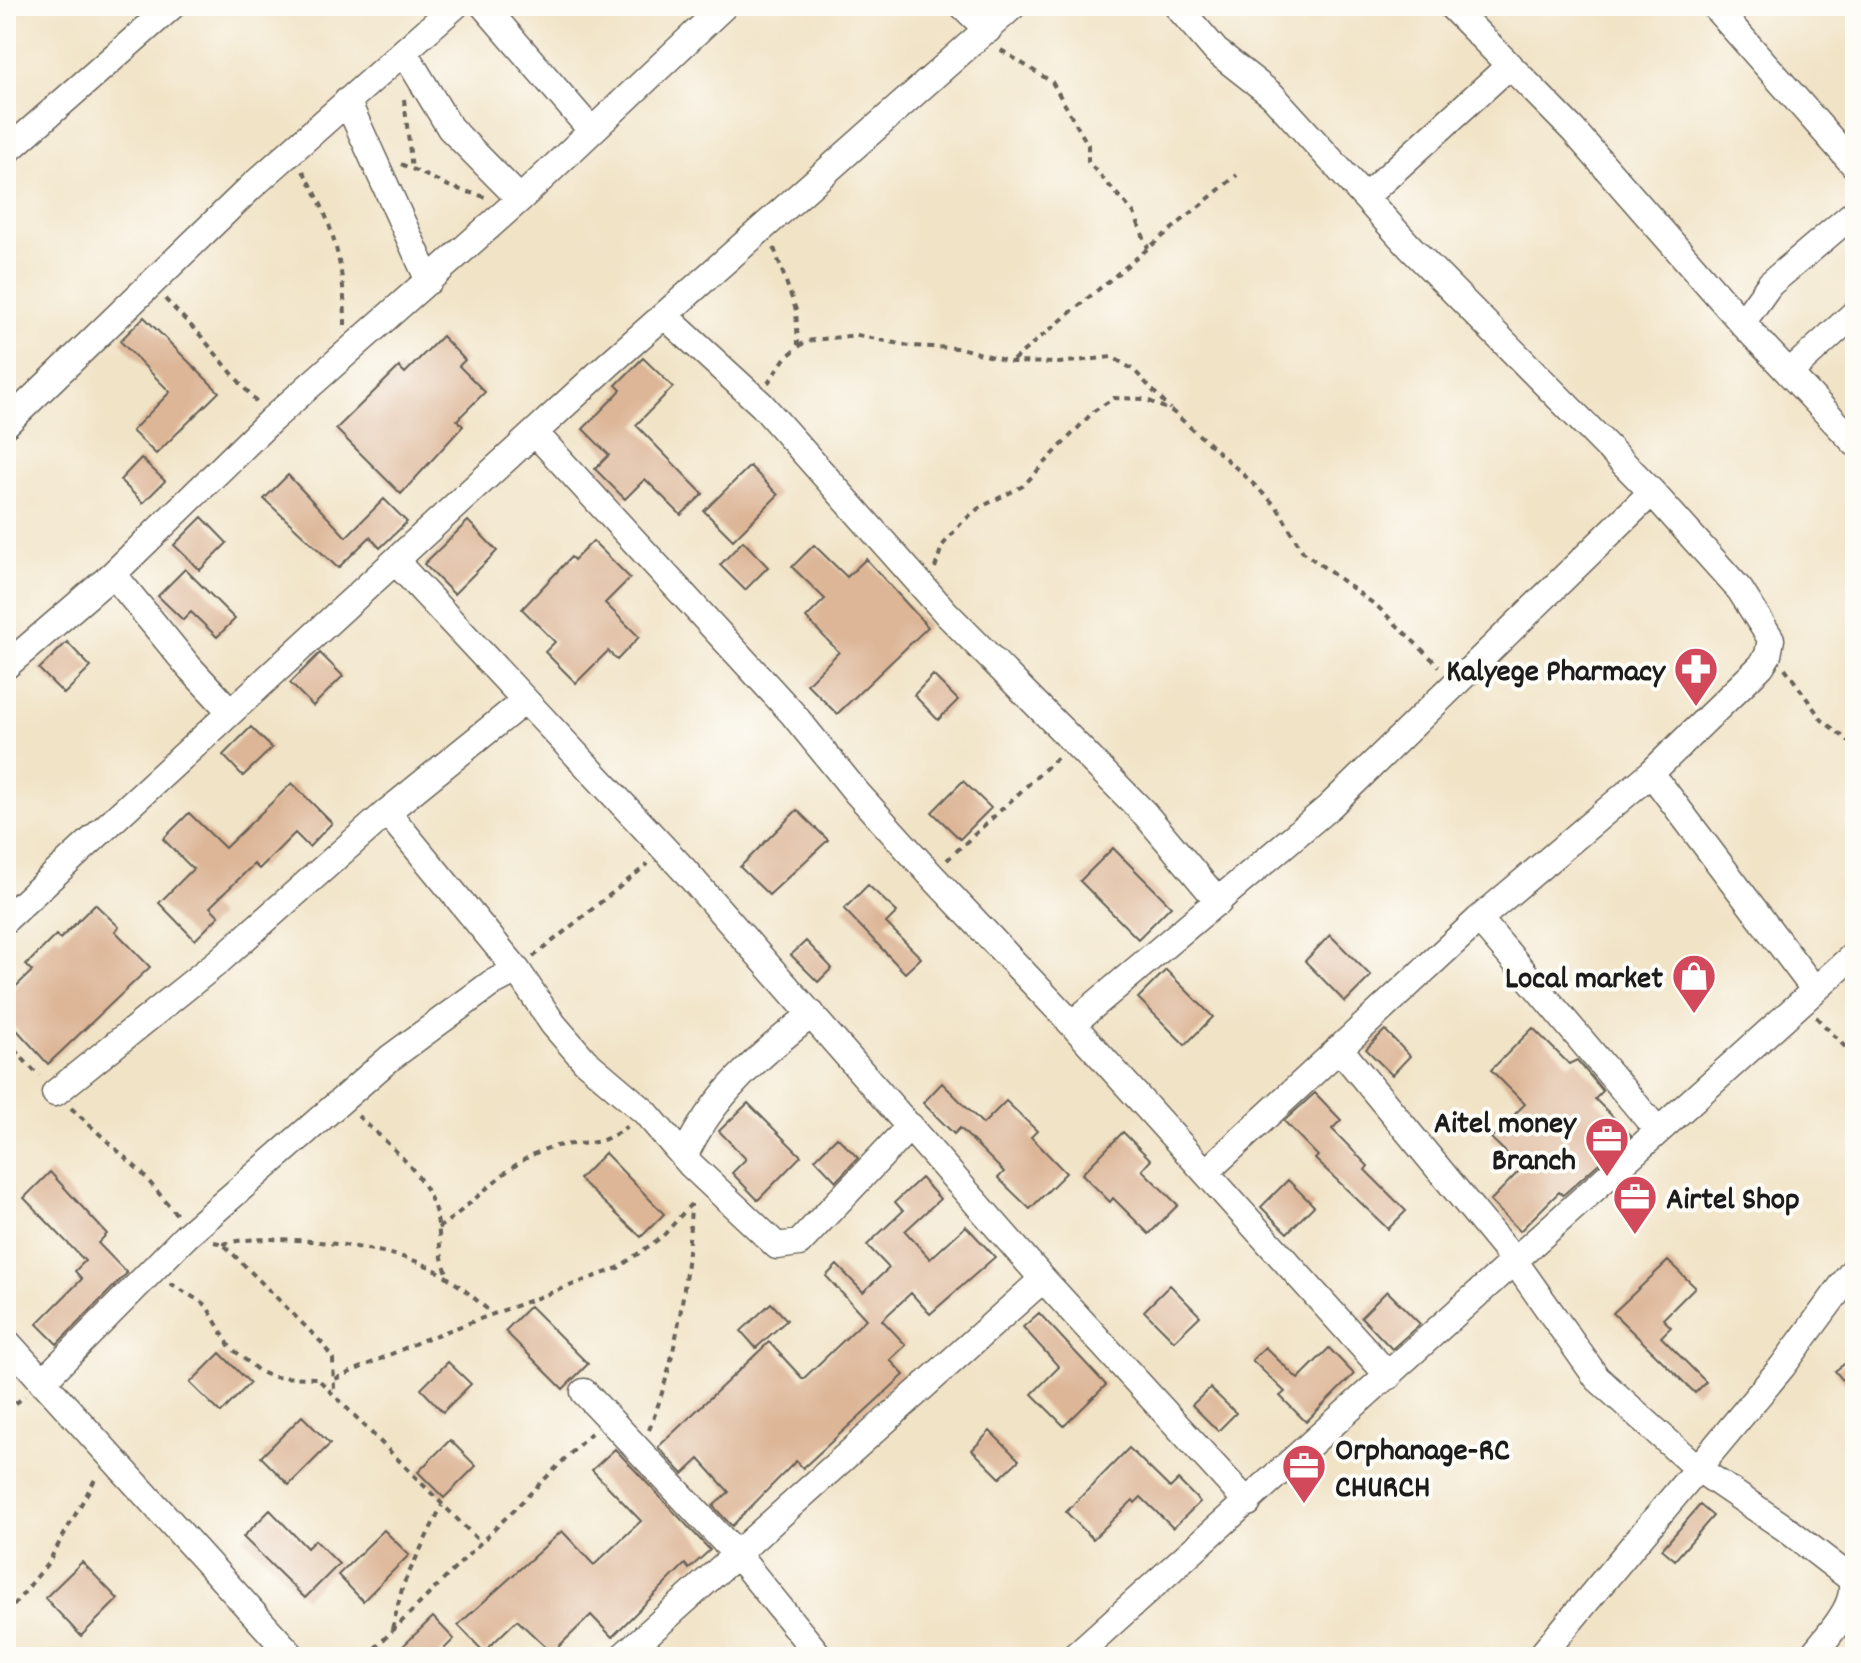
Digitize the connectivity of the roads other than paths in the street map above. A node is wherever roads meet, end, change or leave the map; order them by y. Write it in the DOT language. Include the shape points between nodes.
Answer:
graph roads {
  1 [pos="172,6"];
  2 [pos="455,6"];
  3 [pos="484,6"];
  4 [pos="724,6"];
  5 [pos="963,6"];
  6 [pos="1013,6"];
  7 [pos="1177,6"];
  8 [pos="1451,6"];
  9 [pos="1714,6"];
  10 [pos="988,30"];
  11 [pos="406,57"];
  12 [pos="1510,65"];
  13 [pos="347,101"];
  14 [pos="591,130"];
  15 [pos="6,152"];
  16 [pos="1855,166"];
  17 [pos="1365,197"];
  18 [pos="516,203"];
  19 [pos="1855,212"];
  20 [pos="429,281"];
  21 [pos="1855,313"];
  22 [pos="665,316"];
  23 [pos="1742,323"];
  24 [pos="1790,372"];
  25 [pos="6,424"];
  26 [pos="535,433"];
  27 [pos="1855,443"];
  28 [pos="1652,492"];
  29 [pos="396,562"];
  30 [pos="113,574"];
  31 [pos="6,666"];
  32 [pos="523,702"];
  33 [pos="230,711"];
  34 [pos="1651,773"];
  35 [pos="387,812"];
  36 [pos="1219,902"];
  37 [pos="6,919"];
  38 [pos="1479,919"];
  39 [pos="1855,954"];
  40 [pos="517,970"];
  41 [pos="1807,995"];
  42 [pos="812,1014"];
  43 [pos="1072,1024"];
  44 [pos="1339,1048"];
  45 [pos="55,1093"];
  46 [pos="910,1126"];
  47 [pos="1658,1131"];
  48 [pos="687,1161"];
  49 [pos="1206,1172"];
  50 [pos="1513,1259"];
  51 [pos="1855,1268"];
  52 [pos="1043,1279"];
  53 [pos="6,1341"];
  54 [pos="1389,1376"];
  55 [pos="42,1382"];
  56 [pos="584,1392"];
  57 [pos="1697,1468"];
  58 [pos="1248,1503"];
  59 [pos="738,1556"];
  60 [pos="1854,1582"];
  61 [pos="293,1657"];
  62 [pos="622,1657"];
  63 [pos="820,1657"];
  64 [pos="1074,1657"];
  65 [pos="1540,1657"];
  66 [pos="1811,1657"];
  1 -- 15 [label="street"];
  2 -- 11 [label="street"];
  3 -- 14 [label="street"];
  4 -- 14 [label="street"];
  5 -- 10 [label="street"];
  6 -- 10 [label="street"];
  7 -- 17 [label="street" via="1216,51 1272,95"];
  8 -- 12 [label="street"];
  9 -- 16 [label="street"];
  10 -- 22 [label="street"];
  11 -- 13 [label="street"];
  11 -- 18 [label="street" via="450,128"];
  12 -- 17 [label="street"];
  12 -- 23 [label="street"];
  13 -- 20 [label="street"];
  13 -- 25 [label="street"];
  14 -- 18 [label="street"];
  17 -- 28 [label="street"];
  18 -- 20 [label="street"];
  19 -- 23 [label="street" via="1770,284"];
  20 -- 30 [label="street" via="271,420"];
  21 -- 24 [label="street"];
  22 -- 26 [label="street"];
  22 -- 36 [label="street" via="762,405 933,599 1145,814"];
  23 -- 24 [label="street"];
  24 -- 27 [label="street"];
  26 -- 29 [label="street"];
  26 -- 43 [label="street" via="793,714 931,875"];
  28 -- 34 [label="street" via="1740,590 1768,630 1771,646 1761,666"];
  28 -- 36 [label="street" via="1329,807"];
  29 -- 32 [label="street"];
  29 -- 33 [label="street"];
  30 -- 31 [label="street"];
  30 -- 33 [label="street"];
  32 -- 35 [label="street"];
  32 -- 42 [label="street"];
  33 -- 37 [label="street"];
  34 -- 38 [label="street"];
  34 -- 41 [label="street"];
  35 -- 40 [label="street"];
  35 -- 45 [label="street" via="219,961"];
  36 -- 43 [label="street"];
  38 -- 44 [label="street"];
  38 -- 47 [label="street"];
  39 -- 41 [label="street"];
  40 -- 48 [label="street" via="585,1061 645,1112"];
  40 -- 55 [label="street" via="426,1032 342,1101 189,1234"];
  41 -- 47 [label="street"];
  42 -- 46 [label="street"];
  42 -- 48 [label="street" via="717,1099 696,1131"];
  43 -- 49 [label="street"];
  44 -- 49 [label="street"];
  44 -- 50 [label="street"];
  46 -- 48 [label="street" via="799,1243 787,1246 766,1239"];
  46 -- 52 [label="street"];
  47 -- 50 [label="street"];
  49 -- 54 [label="street"];
  50 -- 54 [label="street"];
  50 -- 57 [label="street" via="1597,1378"];
  51 -- 57 [label="street" via="1782,1367"];
  52 -- 58 [label="street"];
  52 -- 59 [label="street"];
  53 -- 55 [label="street"];
  54 -- 58 [label="street"];
  55 -- 61 [label="street"];
  56 -- 59 [label="street"];
  57 -- 60 [label="street"];
  57 -- 65 [label="street"];
  58 -- 64 [label="street"];
  59 -- 62 [label="street"];
  59 -- 63 [label="street"];
  60 -- 66 [label="street" via="1850,1601"];
}
